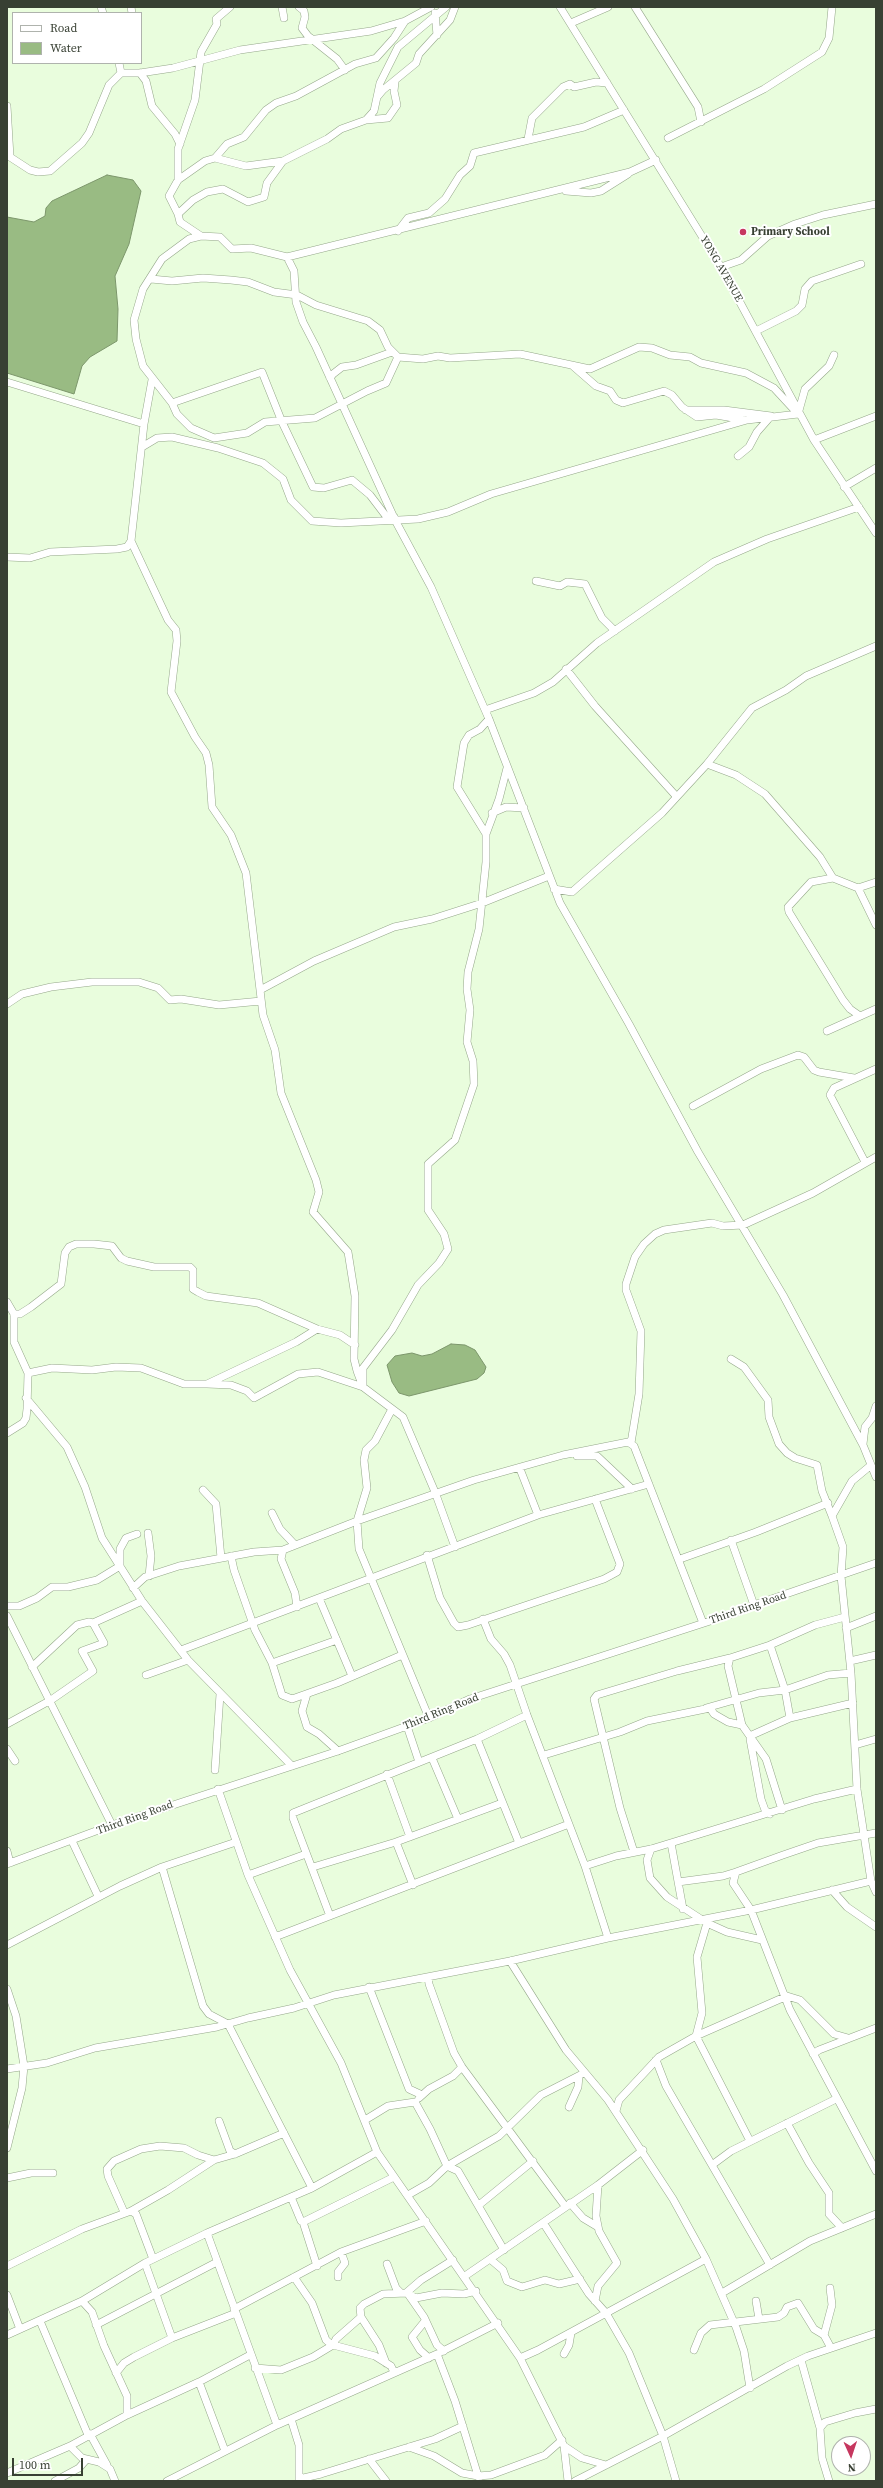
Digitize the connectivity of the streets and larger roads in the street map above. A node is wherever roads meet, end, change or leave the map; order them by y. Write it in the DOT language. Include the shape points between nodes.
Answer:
graph roads {
  1 [pos="230,7"];
  2 [pos="282,7"];
  3 [pos="299,7"];
  4 [pos="431,7"];
  5 [pos="434,7"];
  6 [pos="446,7"];
  7 [pos="455,7"];
  8 [pos="560,7"];
  9 [pos="608,7"];
  10 [pos="635,7"];
  11 [pos="832,7"];
  12 [pos="436,16"];
  13 [pos="284,18"];
  14 [pos="404,21"];
  15 [pos="571,23"];
  16 [pos="437,35"];
  17 [pos="314,40"];
  18 [pos="199,61"];
  19 [pos="119,64"];
  20 [pos="345,70"];
  21 [pos="121,73"];
  22 [pos="140,73"];
  23 [pos="395,82"];
  24 [pos="607,83"];
  25 [pos="376,100"];
  26 [pos="7,106"];
  27 [pos="698,107"];
  28 [pos="624,110"];
  29 [pos="714,113"];
  30 [pos="366,120"];
  31 [pos="701,122"];
  32 [pos="668,138"];
  33 [pos="528,139"];
  34 [pos="180,144"];
  35 [pos="8,151"];
  36 [pos="215,158"];
  37 [pos="656,160"];
  38 [pos="283,161"];
  39 [pos="630,172"];
  40 [pos="178,180"];
  41 [pos="555,192"];
  42 [pos="876,204"];
  43 [pos="178,214"];
  44 [pos="398,231"];
  45 [pos="201,236"];
  46 [pos="287,258"];
  47 [pos="861,264"];
  48 [pos="721,267"];
  49 [pos="151,279"];
  50 [pos="297,295"];
  51 [pos="756,331"];
  52 [pos="392,352"];
  53 [pos="834,355"];
  54 [pos="398,357"];
  55 [pos="570,364"];
  56 [pos="330,378"];
  57 [pos="152,380"];
  58 [pos="7,382"];
  59 [pos="172,403"];
  60 [pos="341,406"];
  61 [pos="686,410"];
  62 [pos="798,414"];
  63 [pos="771,416"];
  64 [pos="876,416"];
  65 [pos="747,420"];
  66 [pos="282,422"];
  67 [pos="144,424"];
  68 [pos="814,440"];
  69 [pos="142,447"];
  70 [pos="738,456"];
  71 [pos="876,468"];
  72 [pos="844,487"];
  73 [pos="859,507"];
  74 [pos="394,519"];
  75 [pos="876,533"];
  76 [pos="131,540"];
  77 [pos="7,557"];
  78 [pos="536,581"];
  79 [pos="615,631"];
  80 [pos="876,646"];
  81 [pos="566,669"];
  82 [pos="485,710"];
  83 [pos="489,719"];
  84 [pos="707,764"];
  85 [pos="507,768"];
  86 [pos="676,796"];
  87 [pos="524,808"];
  88 [pos="492,813"];
  89 [pos="486,834"];
  90 [pos="549,876"];
  91 [pos="833,878"];
  92 [pos="876,882"];
  93 [pos="858,888"];
  94 [pos="554,889"];
  95 [pos="482,903"];
  96 [pos="876,925"];
  97 [pos="262,990"];
  98 [pos="262,1000"];
  99 [pos="7,1004"];
  100 [pos="876,1009"];
  101 [pos="860,1016"];
  102 [pos="827,1031"];
  103 [pos="876,1069"];
  104 [pos="854,1078"];
  105 [pos="693,1106"];
  106 [pos="876,1157"];
  107 [pos="865,1162"];
  108 [pos="743,1226"];
  109 [pos="7,1302"];
  110 [pos="14,1314"];
  111 [pos="318,1329"];
  112 [pos="355,1345"];
  113 [pos="731,1358"];
  114 [pos="28,1373"];
  115 [pos="207,1384"];
  116 [pos="363,1387"];
  117 [pos="26,1398"];
  118 [pos="876,1406"];
  119 [pos="392,1409"];
  120 [pos="874,1416"];
  121 [pos="7,1432"];
  122 [pos="631,1443"];
  123 [pos="863,1445"];
  124 [pos="563,1456"];
  125 [pos="870,1466"];
  126 [pos="520,1468"];
  127 [pos="876,1477"];
  128 [pos="649,1484"];
  129 [pos="632,1488"];
  130 [pos="203,1490"];
  131 [pos="435,1492"];
  132 [pos="595,1498"];
  133 [pos="828,1503"];
  134 [pos="272,1513"];
  135 [pos="538,1515"];
  136 [pos="832,1516"];
  137 [pos="357,1521"];
  138 [pos="148,1533"];
  139 [pos="136,1534"];
  140 [pos="731,1540"];
  141 [pos="295,1545"];
  142 [pos="455,1547"];
  143 [pos="283,1550"];
  144 [pos="428,1555"];
  145 [pos="231,1556"];
  146 [pos="221,1558"];
  147 [pos="680,1559"];
  148 [pos="876,1563"];
  149 [pos="120,1566"];
  150 [pos="149,1576"];
  151 [pos="841,1576"];
  152 [pos="370,1579"];
  153 [pos="133,1588"];
  154 [pos="319,1598"];
  155 [pos="142,1601"];
  156 [pos="754,1605"];
  157 [pos="7,1606"];
  158 [pos="297,1607"];
  159 [pos="7,1616"];
  160 [pos="876,1616"];
  161 [pos="845,1617"];
  162 [pos="484,1619"];
  163 [pos="254,1623"];
  164 [pos="703,1623"];
  165 [pos="93,1624"];
  166 [pos="846,1628"];
  167 [pos="336,1640"];
  168 [pos="770,1645"];
  169 [pos="182,1650"];
  170 [pos="402,1655"];
  171 [pos="876,1655"];
  172 [pos="730,1658"];
  173 [pos="188,1660"];
  174 [pos="720,1660"];
  175 [pos="850,1661"];
  176 [pos="272,1663"];
  177 [pos="728,1666"];
  178 [pos="32,1667"];
  179 [pos="851,1673"];
  180 [pos="146,1675"];
  181 [pos="352,1676"];
  182 [pos="516,1683"];
  183 [pos="785,1690"];
  184 [pos="220,1694"];
  185 [pos="307,1694"];
  186 [pos="51,1700"];
  187 [pos="736,1701"];
  188 [pos="853,1703"];
  189 [pos="705,1708"];
  190 [pos="527,1715"];
  191 [pos="429,1718"];
  192 [pos="790,1718"];
  193 [pos="7,1724"];
  194 [pos="742,1725"];
  195 [pos="407,1726"];
  196 [pos="602,1737"];
  197 [pos="750,1738"];
  198 [pos="876,1739"];
  199 [pos="477,1740"];
  200 [pos="855,1744"];
  201 [pos="7,1749"];
  202 [pos="338,1751"];
  203 [pos="544,1755"];
  204 [pos="432,1758"];
  205 [pos="15,1761"];
  206 [pos="419,1762"];
  207 [pos="292,1766"];
  208 [pos="215,1770"];
  209 [pos="387,1774"];
  210 [pos="218,1789"];
  211 [pos="857,1789"];
  212 [pos="502,1803"];
  213 [pos="782,1810"];
  214 [pos="770,1814"];
  215 [pos="458,1818"];
  216 [pos="569,1824"];
  217 [pos="112,1825"];
  218 [pos="876,1833"];
  219 [pos="864,1834"];
  220 [pos="410,1836"];
  221 [pos="72,1841"];
  222 [pos="236,1842"];
  223 [pos="396,1842"];
  224 [pos="519,1843"];
  225 [pos="671,1843"];
  226 [pos="651,1849"];
  227 [pos="7,1851"];
  228 [pos="634,1852"];
  229 [pos="306,1854"];
  230 [pos="8,1864"];
  231 [pos="585,1866"];
  232 [pos="162,1867"];
  233 [pos="313,1867"];
  234 [pos="736,1872"];
  235 [pos="248,1875"];
  236 [pos="872,1881"];
  237 [pos="678,1882"];
  238 [pos="413,1885"];
  239 [pos="832,1890"];
  240 [pos="876,1892"];
  241 [pos="98,1896"];
  242 [pos="682,1909"];
  243 [pos="751,1910"];
  244 [pos="330,1916"];
  245 [pos="704,1922"];
  246 [pos="876,1927"];
  247 [pos="275,1937"];
  248 [pos="608,1938"];
  249 [pos="762,1940"];
  250 [pos="7,1945"];
  251 [pos="510,1961"];
  252 [pos="428,1977"];
  253 [pos="369,1987"];
  254 [pos="7,1989"];
  255 [pos="786,1997"];
  256 [pos="308,2004"];
  257 [pos="228,2024"];
  258 [pos="875,2029"];
  259 [pos="696,2036"];
  260 [pos="848,2038"];
  261 [pos="813,2054"];
  262 [pos="656,2060"];
  263 [pos="24,2066"];
  264 [pos="462,2067"];
  265 [pos="7,2068"];
  266 [pos="581,2075"];
  267 [pos="422,2095"];
  268 [pos="836,2099"];
  269 [pos="414,2102"];
  270 [pos="568,2107"];
  271 [pos="616,2110"];
  272 [pos="219,2120"];
  273 [pos="365,2120"];
  274 [pos="787,2123"];
  275 [pos="506,2128"];
  276 [pos="284,2133"];
  277 [pos="750,2141"];
  278 [pos="7,2148"];
  279 [pos="643,2150"];
  280 [pos="377,2152"];
  281 [pos="235,2154"];
  282 [pos="214,2160"];
  283 [pos="533,2161"];
  284 [pos="712,2165"];
  285 [pos="446,2166"];
  286 [pos="876,2171"];
  287 [pos="53,2173"];
  288 [pos="394,2177"];
  289 [pos="7,2178"];
  290 [pos="598,2185"];
  291 [pos="312,2188"];
  292 [pos="408,2195"];
  293 [pos="291,2197"];
  294 [pos="568,2204"];
  295 [pos="479,2205"];
  296 [pos="127,2212"];
  297 [pos="876,2214"];
  298 [pos="426,2221"];
  299 [pos="303,2222"];
  300 [pos="544,2224"];
  301 [pos="598,2227"];
  302 [pos="842,2228"];
  303 [pos="206,2233"];
  304 [pos="504,2250"];
  305 [pos="341,2252"];
  306 [pos="153,2259"];
  307 [pos="490,2259"];
  308 [pos="706,2259"];
  309 [pos="453,2260"];
  310 [pos="217,2262"];
  311 [pos="145,2263"];
  312 [pos="387,2264"];
  313 [pos="770,2265"];
  314 [pos="7,2266"];
  315 [pos="317,2266"];
  316 [pos="465,2276"];
  317 [pos="338,2277"];
  318 [pos="294,2278"];
  319 [pos="580,2279"];
  320 [pos="830,2288"];
  321 [pos="476,2291"];
  322 [pos="404,2293"];
  323 [pos="722,2293"];
  324 [pos="156,2294"];
  325 [pos="7,2295"];
  326 [pos="595,2301"];
  327 [pos="756,2301"];
  328 [pos="82,2302"];
  329 [pos="235,2311"];
  330 [pos="606,2313"];
  331 [pos="361,2317"];
  332 [pos="759,2319"];
  333 [pos="40,2321"];
  334 [pos="426,2321"];
  335 [pos="734,2322"];
  336 [pos="498,2323"];
  337 [pos="96,2325"];
  338 [pos="20,2329"];
  339 [pos="571,2333"];
  340 [pos="876,2333"];
  341 [pos="7,2335"];
  342 [pos="824,2335"];
  343 [pos="172,2338"];
  344 [pos="332,2345"];
  345 [pos="831,2348"];
  346 [pos="694,2350"];
  347 [pos="444,2351"];
  348 [pos="437,2354"];
  349 [pos="564,2354"];
  350 [pos="250,2355"];
  351 [pos="428,2358"];
  352 [pos="520,2358"];
  353 [pos="801,2360"];
  354 [pos="386,2363"];
  355 [pos="255,2368"];
  356 [pos="394,2372"];
  357 [pos="116,2373"];
  358 [pos="199,2382"];
  359 [pos="750,2388"];
  360 [pos="876,2409"];
  361 [pos="127,2415"];
  362 [pos="291,2419"];
  363 [pos="277,2425"];
  364 [pos="463,2426"];
  365 [pos="820,2428"];
  366 [pos="89,2434"];
  367 [pos="663,2436"];
  368 [pos="563,2443"];
  369 [pos="70,2446"];
  370 [pos="409,2447"];
  371 [pos="225,2451"];
  372 [pos="369,2459"];
  373 [pos="86,2460"];
  374 [pos="606,2465"];
  375 [pos="110,2468"];
  376 [pos="7,2473"];
  377 [pos="478,2479"];
  378 [pos="299,2480"];
  379 [pos="55,2481"];
  380 [pos="115,2481"];
  381 [pos="167,2481"];
  382 [pos="386,2481"];
  383 [pos="568,2481"];
  384 [pos="575,2481"];
  385 [pos="676,2481"];
  386 [pos="829,2481"];
  1 -- 18 [label="street" via="216,19 217,24"];
  2 -- 13 [label="street"];
  3 -- 17 [label="street" via="304,11 305,17 302,28"];
  4 -- 14 [label="street"];
  5 -- 12 [label="street"];
  6 -- 12 [label="street"];
  7 -- 16 [label="street" via="450,20"];
  8 -- 15 [label="street, YONG AVENUE"];
  9 -- 15 [label="street"];
  10 -- 27 [label="street"];
  11 -- 29 [label="street" via="829,38 822,52 764,89"];
  12 -- 16 [label="street"];
  12 -- 25 [label="street" via="398,47 380,83"];
  14 -- 17 [label="street" via="371,31"];
  14 -- 20 [label="street" via="380,55"];
  15 -- 24 [label="street, YONG AVENUE"];
  16 -- 23 [label="street" via="419,54 416,63"];
  17 -- 18 [label="street" via="240,50"];
  17 -- 20 [label="street" via="337,59"];
  18 -- 22 [label="street"];
  18 -- 34 [label="street" via="195,100"];
  19 -- 21 [label="street"];
  20 -- 36 [label="street" via="296,96 276,103 266,110 244,136 227,144"];
  21 -- 22 [label="street"];
  21 -- 35 [label="street" via="109,85 94,122 82,143 50,171 30,170 10,157"];
  22 -- 34 [label="street" via="146,81 152,106"];
  23 -- 25 [label="street" via="383,90"];
  23 -- 30 [label="street" via="394,91 398,105 388,118"];
  24 -- 28 [label="street, YONG AVENUE"];
  24 -- 33 [label="street" via="596,82 574,87 570,84 562,87 532,118"];
  25 -- 30 [label="street" via="374,111"];
  26 -- 35 [label="street"];
  27 -- 29 [label="street"];
  27 -- 31 [label="street"];
  28 -- 33 [label="street" via="584,127"];
  28 -- 37 [label="street, YONG AVENUE"];
  29 -- 31 [label="street"];
  30 -- 38 [label="street" via="341,129"];
  31 -- 32 [label="street"];
  33 -- 44 [label="street" via="474,152 470,166 460,175 448,195 429,213 408,218"];
  34 -- 40 [label="street"];
  36 -- 38 [label="street" via="246,166"];
  36 -- 40 [label="street"];
  37 -- 39 [label="street"];
  37 -- 48 [label="street, YONG AVENUE"];
  38 -- 43 [label="street" via="267,184 264,197 248,202 223,189 208,192 193,200"];
  39 -- 41 [label="street"];
  39 -- 41 [label="street" via="601,191"];
  40 -- 43 [label="street" via="169,196"];
  41 -- 44 [label="street"];
  42 -- 48 [label="street" via="823,215 795,224 768,236 741,260"];
  43 -- 45 [label="street" via="180,222"];
  44 -- 46 [label="street"];
  45 -- 46 [label="street" via="220,238 232,249 250,248"];
  45 -- 49 [label="street" via="189,239 162,259"];
  46 -- 50 [label="street" via="294,271"];
  47 -- 51 [label="street" via="812,281 805,288 802,305 796,311"];
  48 -- 51 [label="street, YONG AVENUE"];
  49 -- 50 [label="street" via="231,280 248,282 265,290"];
  49 -- 57 [label="street" via="143,289 134,320 143,366"];
  50 -- 52 [label="street" via="316,305 368,321 380,330"];
  50 -- 56 [label="street" via="296,302 303,322"];
  51 -- 62 [label="street, YONG AVENUE"];
  52 -- 54 [label="street"];
  52 -- 56 [label="street" via="356,365 342,367"];
  53 -- 62 [label="street" via="829,366 805,389"];
  54 -- 55 [label="street" via="423,359 438,356 450,358 520,354"];
  54 -- 60 [label="street" via="386,383"];
  55 -- 61 [label="street" via="596,386 610,391 616,400 623,403 664,391 672,395"];
  55 -- 62 [label="street" via="590,369 639,346 652,348 670,356 690,357 701,363 746,373 774,388"];
  56 -- 60 [label="street"];
  57 -- 59 [label="street"];
  57 -- 67 [label="street"];
  58 -- 67 [label="street"];
  59 -- 66 [label="street" via="177,414 191,428 214,438 247,433 266,422"];
  59 -- 66 [label="street" via="262,372"];
  60 -- 66 [label="street" via="315,418"];
  60 -- 74 [label="street"];
  61 -- 63 [label="street" via="724,410"];
  61 -- 65 [label="street" via="697,417 716,416"];
  62 -- 63 [label="street"];
  62 -- 68 [label="street, YONG AVENUE"];
  63 -- 65 [label="street"];
  63 -- 70 [label="street" via="757,432 749,448"];
  64 -- 68 [label="street"];
  65 -- 74 [label="street" via="491,494 448,512 418,519"];
  66 -- 74 [label="street" via="313,486 324,488 352,480 370,496 386,516"];
  67 -- 69 [label="street"];
  68 -- 72 [label="street, YONG AVENUE"];
  69 -- 74 [label="street" via="157,438 172,437 218,448 263,463 283,479 291,500 312,521 341,523"];
  69 -- 76 [label="street"];
  71 -- 72 [label="street"];
  72 -- 73 [label="street, YONG AVENUE"];
  73 -- 75 [label="street, YONG AVENUE"];
  73 -- 79 [label="street" via="767,539 714,562"];
  74 -- 82 [label="street" via="431,587"];
  76 -- 77 [label="street" via="127,547 117,550 50,552 30,558"];
  76 -- 97 [label="street" via="168,620 176,630 171,692 208,758 212,807 231,835 246,873 251,926"];
  78 -- 79 [label="street" via="560,586 567,582 585,584 602,618"];
  79 -- 81 [label="street" via="582,654"];
  80 -- 84 [label="street" via="806,676 752,708"];
  81 -- 82 [label="street" via="534,693"];
  81 -- 86 [label="street" via="595,706"];
  82 -- 83 [label="street"];
  83 -- 85 [label="street"];
  83 -- 89 [label="street" via="480,729 469,735 464,743 457,787"];
  84 -- 86 [label="street"];
  84 -- 91 [label="street" via="736,775 765,794 820,857"];
  85 -- 87 [label="street"];
  85 -- 88 [label="street" via="500,799"];
  86 -- 94 [label="street" via="662,813 572,892"];
  87 -- 88 [label="street" via="506,807"];
  87 -- 90 [label="street"];
  88 -- 89 [label="street"];
  89 -- 95 [label="street"];
  90 -- 94 [label="street"];
  90 -- 95 [label="street"];
  91 -- 93 [label="street"];
  91 -- 101 [label="street" via="812,882 788,907 843,1000"];
  92 -- 93 [label="street"];
  93 -- 96 [label="street"];
  94 -- 108 [label="street" via="698,1152"];
  95 -- 97 [label="street" via="432,919 394,927 314,961"];
  95 -- 116 [label="street" via="480,929 468,972 467,989 470,1010 467,1042 473,1061 474,1084 456,1140 428,1164 428,1210 444,1234 448,1249 439,1263 418,1285 392,1330 362,1368"];
  97 -- 98 [label="street"];
  98 -- 99 [label="street" via="219,1005 181,999 170,1000 158,988 139,982 92,982 22,994"];
  98 -- 112 [label="street" via="263,1015 275,1050 281,1093 316,1180 318,1192 313,1212 348,1252 355,1296"];
  100 -- 101 [label="street"];
  101 -- 102 [label="street"];
  103 -- 104 [label="street"];
  104 -- 105 [label="street" via="819,1072 804,1057 798,1055 761,1069"];
  104 -- 107 [label="street" via="834,1088 830,1095"];
  106 -- 107 [label="street"];
  107 -- 108 [label="street" via="813,1193"];
  108 -- 122 [label="street" via="712,1223 664,1230 654,1234 635,1257 626,1290 641,1331 639,1394"];
  108 -- 123 [label="street"];
  109 -- 110 [label="street"];
  110 -- 111 [label="street" via="20,1314 61,1284 65,1253 69,1247 76,1244 94,1244 112,1246 121,1258 127,1261 154,1267 190,1267 193,1270 193,1289 206,1296 258,1303"];
  110 -- 114 [label="street" via="14,1342"];
  111 -- 112 [label="street" via="340,1335"];
  111 -- 115 [label="street"];
  112 -- 116 [label="street" via="354,1359"];
  113 -- 133 [label="street" via="744,1367 768,1400 769,1417 779,1444 787,1454 817,1465 822,1492"];
  114 -- 115 [label="street" via="52,1368 141,1368 184,1384"];
  114 -- 117 [label="street"];
  115 -- 116 [label="street" via="231,1385 247,1391 254,1398 298,1374 318,1372"];
  116 -- 119 [label="street"];
  117 -- 121 [label="street" via="26,1418 23,1423"];
  117 -- 149 [label="street" via="67,1447 85,1487 102,1538"];
  118 -- 120 [label="street"];
  119 -- 131 [label="street" via="404,1417"];
  119 -- 137 [label="street" via="375,1441 366,1450 364,1460 367,1488"];
  120 -- 123 [label="street" via="866,1427"];
  122 -- 124 [label="street"];
  122 -- 128 [label="street"];
  123 -- 125 [label="street"];
  124 -- 126 [label="street"];
  124 -- 129 [label="street" via="597,1456"];
  125 -- 127 [label="street"];
  125 -- 136 [label="street" via="852,1481"];
  126 -- 131 [label="street"];
  126 -- 135 [label="street"];
  128 -- 129 [label="street"];
  128 -- 147 [label="street"];
  129 -- 132 [label="street"];
  130 -- 146 [label="street" via="216,1504"];
  131 -- 137 [label="street"];
  131 -- 142 [label="street"];
  132 -- 135 [label="street"];
  132 -- 162 [label="street" via="620,1564 617,1572 604,1579"];
  133 -- 136 [label="street"];
  133 -- 140 [label="street"];
  134 -- 141 [label="street" via="280,1529"];
  135 -- 142 [label="street"];
  136 -- 151 [label="street" via="843,1547"];
  137 -- 141 [label="street"];
  137 -- 152 [label="street" via="359,1549"];
  138 -- 150 [label="street" via="151,1556"];
  139 -- 149 [label="street" via="126,1538 120,1550"];
  140 -- 147 [label="street"];
  140 -- 156 [label="street"];
  141 -- 143 [label="street"];
  142 -- 144 [label="street"];
  143 -- 145 [label="street"];
  143 -- 158 [label="street" via="281,1559 296,1593"];
  144 -- 152 [label="street"];
  144 -- 162 [label="street" via="440,1598 454,1623 458,1627"];
  145 -- 146 [label="street"];
  145 -- 163 [label="street"];
  146 -- 150 [label="street" via="179,1566"];
  147 -- 164 [label="street"];
  148 -- 151 [label="street, Third Ring Road"];
  149 -- 153 [label="street"];
  149 -- 157 [label="street" via="97,1580 68,1587 52,1587 37,1598 19,1606"];
  150 -- 153 [label="street"];
  151 -- 156 [label="street, Third Ring Road"];
  151 -- 161 [label="street"];
  152 -- 154 [label="street"];
  152 -- 170 [label="street"];
  153 -- 155 [label="street"];
  154 -- 158 [label="street"];
  154 -- 167 [label="street"];
  155 -- 165 [label="street"];
  155 -- 169 [label="street" via="164,1632"];
  156 -- 164 [label="street, Third Ring Road"];
  158 -- 163 [label="street"];
  159 -- 178 [label="street"];
  160 -- 166 [label="street"];
  161 -- 166 [label="street"];
  161 -- 168 [label="street" via="815,1625"];
  162 -- 182 [label="street" via="491,1639 510,1664"];
  163 -- 169 [label="street"];
  163 -- 176 [label="street"];
  164 -- 182 [label="street, Third Ring Road"];
  165 -- 178 [label="street" via="89,1622 77,1625"];
  165 -- 186 [label="street" via="104,1643 82,1651 93,1670"];
  166 -- 175 [label="street"];
  167 -- 176 [label="street"];
  167 -- 181 [label="street"];
  168 -- 172 [label="street"];
  168 -- 183 [label="street"];
  169 -- 173 [label="street"];
  170 -- 181 [label="street"];
  170 -- 191 [label="street"];
  171 -- 175 [label="street"];
  172 -- 174 [label="street"];
  172 -- 177 [label="street"];
  173 -- 180 [label="street"];
  173 -- 184 [label="street"];
  174 -- 177 [label="street"];
  174 -- 196 [label="street" via="597,1695 593,1703"];
  175 -- 179 [label="street"];
  176 -- 185 [label="street" via="282,1695 292,1699"];
  177 -- 187 [label="street"];
  178 -- 186 [label="street"];
  179 -- 183 [label="street" via="828,1675"];
  179 -- 188 [label="street"];
  181 -- 185 [label="street"];
  182 -- 190 [label="street"];
  182 -- 191 [label="street, Third Ring Road" via="470,1699"];
  183 -- 187 [label="street" via="759,1693"];
  183 -- 192 [label="street"];
  184 -- 207 [label="street"];
  184 -- 208 [label="street"];
  185 -- 202 [label="street" via="302,1712 307,1726"];
  186 -- 193 [label="street"];
  186 -- 217 [label="street"];
  187 -- 189 [label="street"];
  187 -- 194 [label="street"];
  188 -- 192 [label="street"];
  188 -- 200 [label="street"];
  189 -- 194 [label="street" via="710,1708 714,1714 728,1722"];
  189 -- 196 [label="street" via="647,1721"];
  190 -- 199 [label="street"];
  190 -- 203 [label="street"];
  191 -- 195 [label="street, Third Ring Road"];
  192 -- 197 [label="street" via="752,1734"];
  194 -- 197 [label="street"];
  195 -- 202 [label="street, Third Ring Road"];
  195 -- 206 [label="street"];
  196 -- 203 [label="street"];
  196 -- 228 [label="street"];
  197 -- 213 [label="street" via="766,1758"];
  197 -- 214 [label="street" via="761,1799 765,1810"];
  198 -- 200 [label="street"];
  199 -- 204 [label="street"];
  199 -- 212 [label="street"];
  200 -- 211 [label="street"];
  201 -- 205 [label="street"];
  202 -- 207 [label="street, Third Ring Road"];
  203 -- 216 [label="street"];
  204 -- 206 [label="street"];
  204 -- 215 [label="street"];
  206 -- 209 [label="street"];
  207 -- 210 [label="street, Third Ring Road"];
  209 -- 220 [label="street"];
  209 -- 229 [label="street" via="293,1813"];
  210 -- 217 [label="street, Third Ring Road"];
  210 -- 222 [label="street"];
  211 -- 213 [label="street"];
  211 -- 219 [label="street"];
  212 -- 215 [label="street"];
  212 -- 224 [label="street"];
  213 -- 214 [label="street"];
  214 -- 225 [label="street"];
  215 -- 220 [label="street"];
  216 -- 224 [label="street"];
  216 -- 231 [label="street"];
  217 -- 221 [label="street, Third Ring Road"];
  218 -- 219 [label="street"];
  219 -- 234 [label="street" via="818,1843"];
  219 -- 236 [label="street"];
  220 -- 223 [label="street"];
  221 -- 230 [label="street, Third Ring Road"];
  221 -- 241 [label="street"];
  222 -- 232 [label="street"];
  222 -- 235 [label="street"];
  223 -- 233 [label="street"];
  223 -- 238 [label="street"];
  224 -- 238 [label="street"];
  225 -- 226 [label="street"];
  225 -- 237 [label="street"];
  226 -- 228 [label="street"];
  226 -- 242 [label="street" via="648,1860 650,1878"];
  227 -- 230 [label="street"];
  228 -- 231 [label="street"];
  229 -- 233 [label="street"];
  229 -- 235 [label="street"];
  231 -- 248 [label="street"];
  232 -- 241 [label="street"];
  232 -- 257 [label="street" via="199,1996 209,2014"];
  233 -- 244 [label="street"];
  234 -- 237 [label="street"];
  234 -- 243 [label="street" via="733,1883"];
  235 -- 247 [label="street"];
  236 -- 239 [label="street"];
  236 -- 240 [label="street"];
  237 -- 242 [label="street"];
  238 -- 244 [label="street"];
  239 -- 243 [label="street"];
  239 -- 246 [label="street" via="847,1907"];
  241 -- 250 [label="street"];
  242 -- 245 [label="street"];
  243 -- 245 [label="street"];
  243 -- 249 [label="street"];
  244 -- 247 [label="street"];
  245 -- 248 [label="street"];
  245 -- 249 [label="street" via="727,1932"];
  245 -- 259 [label="street" via="697,1957 702,2013"];
  247 -- 256 [label="street"];
  248 -- 251 [label="street"];
  249 -- 255 [label="street"];
  251 -- 252 [label="street"];
  251 -- 266 [label="street"];
  252 -- 253 [label="street"];
  252 -- 264 [label="street" via="454,2053"];
  253 -- 256 [label="street" via="318,1998"];
  253 -- 267 [label="street" via="409,2089"];
  254 -- 263 [label="street" via="16,2016"];
  255 -- 259 [label="street"];
  255 -- 260 [label="street" via="800,2000 834,2034"];
  255 -- 261 [label="street"];
  256 -- 257 [label="street"];
  256 -- 273 [label="street" via="341,2063"];
  257 -- 263 [label="street" via="95,2048 69,2058"];
  257 -- 276 [label="street"];
  258 -- 260 [label="street"];
  259 -- 262 [label="street"];
  259 -- 277 [label="street"];
  260 -- 261 [label="street"];
  261 -- 268 [label="street"];
  262 -- 271 [label="street" via="619,2100"];
  262 -- 284 [label="street" via="666,2086"];
  263 -- 265 [label="street"];
  263 -- 278 [label="street"];
  264 -- 267 [label="street" via="453,2076"];
  264 -- 275 [label="street"];
  266 -- 270 [label="street"];
  266 -- 271 [label="street"];
  266 -- 275 [label="street" via="560,2083 541,2095"];
  267 -- 269 [label="street"];
  268 -- 274 [label="street"];
  268 -- 286 [label="street"];
  269 -- 273 [label="street" via="388,2106"];
  269 -- 285 [label="street" via="430,2129"];
  271 -- 279 [label="street"];
  272 -- 281 [label="street" via="230,2151"];
  273 -- 280 [label="street"];
  274 -- 277 [label="street"];
  274 -- 302 [label="street" via="829,2193 829,2214"];
  275 -- 283 [label="street"];
  275 -- 285 [label="street" via="499,2136"];
  276 -- 281 [label="street"];
  276 -- 291 [label="street"];
  277 -- 284 [label="street"];
  279 -- 290 [label="street"];
  279 -- 308 [label="street"];
  280 -- 288 [label="street"];
  280 -- 291 [label="street"];
  281 -- 282 [label="street"];
  282 -- 296 [label="street" via="168,2190"];
  282 -- 296 [label="street" via="198,2156 184,2148 160,2146 141,2149 114,2161 107,2169 108,2176"];
  283 -- 294 [label="street"];
  283 -- 295 [label="street"];
  284 -- 313 [label="street"];
  285 -- 292 [label="street" via="429,2183"];
  285 -- 295 [label="street" via="458,2171"];
  287 -- 289 [label="street" via="31,2172"];
  288 -- 292 [label="street"];
  288 -- 299 [label="street"];
  290 -- 294 [label="street"];
  290 -- 301 [label="street"];
  291 -- 293 [label="street"];
  292 -- 298 [label="street"];
  293 -- 299 [label="street" via="300,2221"];
  293 -- 303 [label="street"];
  294 -- 300 [label="street"];
  294 -- 301 [label="street"];
  295 -- 304 [label="street"];
  296 -- 306 [label="street" via="136,2214"];
  296 -- 314 [label="street" via="44,2247"];
  297 -- 302 [label="street"];
  298 -- 305 [label="street"];
  298 -- 309 [label="street"];
  299 -- 315 [label="street"];
  300 -- 304 [label="street"];
  300 -- 319 [label="street"];
  301 -- 326 [label="street" via="617,2263 598,2286"];
  302 -- 313 [label="street" via="810,2241"];
  303 -- 306 [label="street"];
  303 -- 310 [label="street"];
  304 -- 307 [label="street"];
  305 -- 315 [label="street"];
  305 -- 317 [label="street" via="345,2263 338,2272"];
  306 -- 311 [label="street"];
  307 -- 316 [label="street"];
  307 -- 319 [label="street" via="503,2270 507,2281 522,2287 544,2280 559,2284"];
  308 -- 323 [label="street"];
  308 -- 330 [label="street"];
  309 -- 316 [label="street"];
  309 -- 322 [label="street"];
  310 -- 324 [label="street"];
  310 -- 329 [label="street"];
  311 -- 324 [label="street"];
  311 -- 328 [label="street"];
  312 -- 322 [label="street" via="396,2288"];
  313 -- 323 [label="street"];
  315 -- 318 [label="street"];
  316 -- 321 [label="street"];
  318 -- 329 [label="street"];
  318 -- 344 [label="street" via="312,2304 326,2340"];
  319 -- 326 [label="street"];
  320 -- 342 [label="street" via="832,2305"];
  321 -- 322 [label="street" via="416,2298"];
  321 -- 336 [label="street"];
  322 -- 331 [label="street" via="383,2294 364,2304 360,2308"];
  322 -- 334 [label="street"];
  323 -- 335 [label="street"];
  324 -- 337 [label="street"];
  324 -- 343 [label="street"];
  325 -- 338 [label="street"];
  326 -- 330 [label="street"];
  327 -- 332 [label="street"];
  328 -- 333 [label="street"];
  328 -- 337 [label="street" via="92,2312"];
  329 -- 343 [label="street"];
  329 -- 350 [label="street"];
  330 -- 339 [label="street"];
  330 -- 367 [label="street" via="629,2352"];
  331 -- 344 [label="street"];
  331 -- 354 [label="street" via="379,2345"];
  332 -- 335 [label="street"];
  332 -- 342 [label="street" via="778,2317 787,2307 798,2303 814,2329"];
  333 -- 338 [label="street"];
  333 -- 366 [label="street"];
  334 -- 347 [label="street" via="437,2345"];
  334 -- 351 [label="street" via="412,2337"];
  335 -- 346 [label="street" via="710,2325 701,2333"];
  335 -- 359 [label="street" via="744,2351"];
  336 -- 347 [label="street"];
  336 -- 352 [label="street"];
  337 -- 357 [label="street"];
  338 -- 341 [label="street"];
  339 -- 349 [label="street"];
  339 -- 352 [label="street"];
  340 -- 345 [label="street"];
  342 -- 345 [label="street"];
  343 -- 357 [label="street" via="124,2363"];
  344 -- 354 [label="street" via="357,2349"];
  344 -- 355 [label="street" via="313,2357 281,2370"];
  345 -- 353 [label="street"];
  347 -- 348 [label="street"];
  348 -- 351 [label="street"];
  348 -- 364 [label="street"];
  350 -- 355 [label="street"];
  350 -- 358 [label="street"];
  351 -- 356 [label="street"];
  352 -- 368 [label="street"];
  353 -- 359 [label="street"];
  353 -- 365 [label="street"];
  354 -- 356 [label="street"];
  355 -- 363 [label="street"];
  356 -- 362 [label="street"];
  357 -- 361 [label="street" via="128,2396"];
  358 -- 361 [label="street"];
  358 -- 371 [label="street"];
  359 -- 367 [label="street"];
  360 -- 365 [label="street" via="825,2422"];
  361 -- 366 [label="street"];
  362 -- 363 [label="street"];
  362 -- 378 [label="street" via="298,2445"];
  363 -- 371 [label="street"];
  364 -- 370 [label="street"];
  364 -- 377 [label="street"];
  365 -- 386 [label="street" via="822,2458"];
  366 -- 369 [label="street"];
  366 -- 375 [label="street"];
  367 -- 374 [label="street"];
  367 -- 385 [label="street"];
  368 -- 374 [label="street" via="582,2458"];
  368 -- 377 [label="street" via="544,2455"];
  368 -- 383 [label="street"];
  369 -- 373 [label="street"];
  369 -- 376 [label="street"];
  370 -- 372 [label="street"];
  370 -- 377 [label="street" via="434,2456 462,2473"];
  371 -- 381 [label="street"];
  372 -- 378 [label="street"];
  372 -- 382 [label="street"];
  373 -- 375 [label="street" via="100,2462"];
  373 -- 379 [label="street" via="78,2468"];
  374 -- 384 [label="street"];
  375 -- 380 [label="street"];
}
